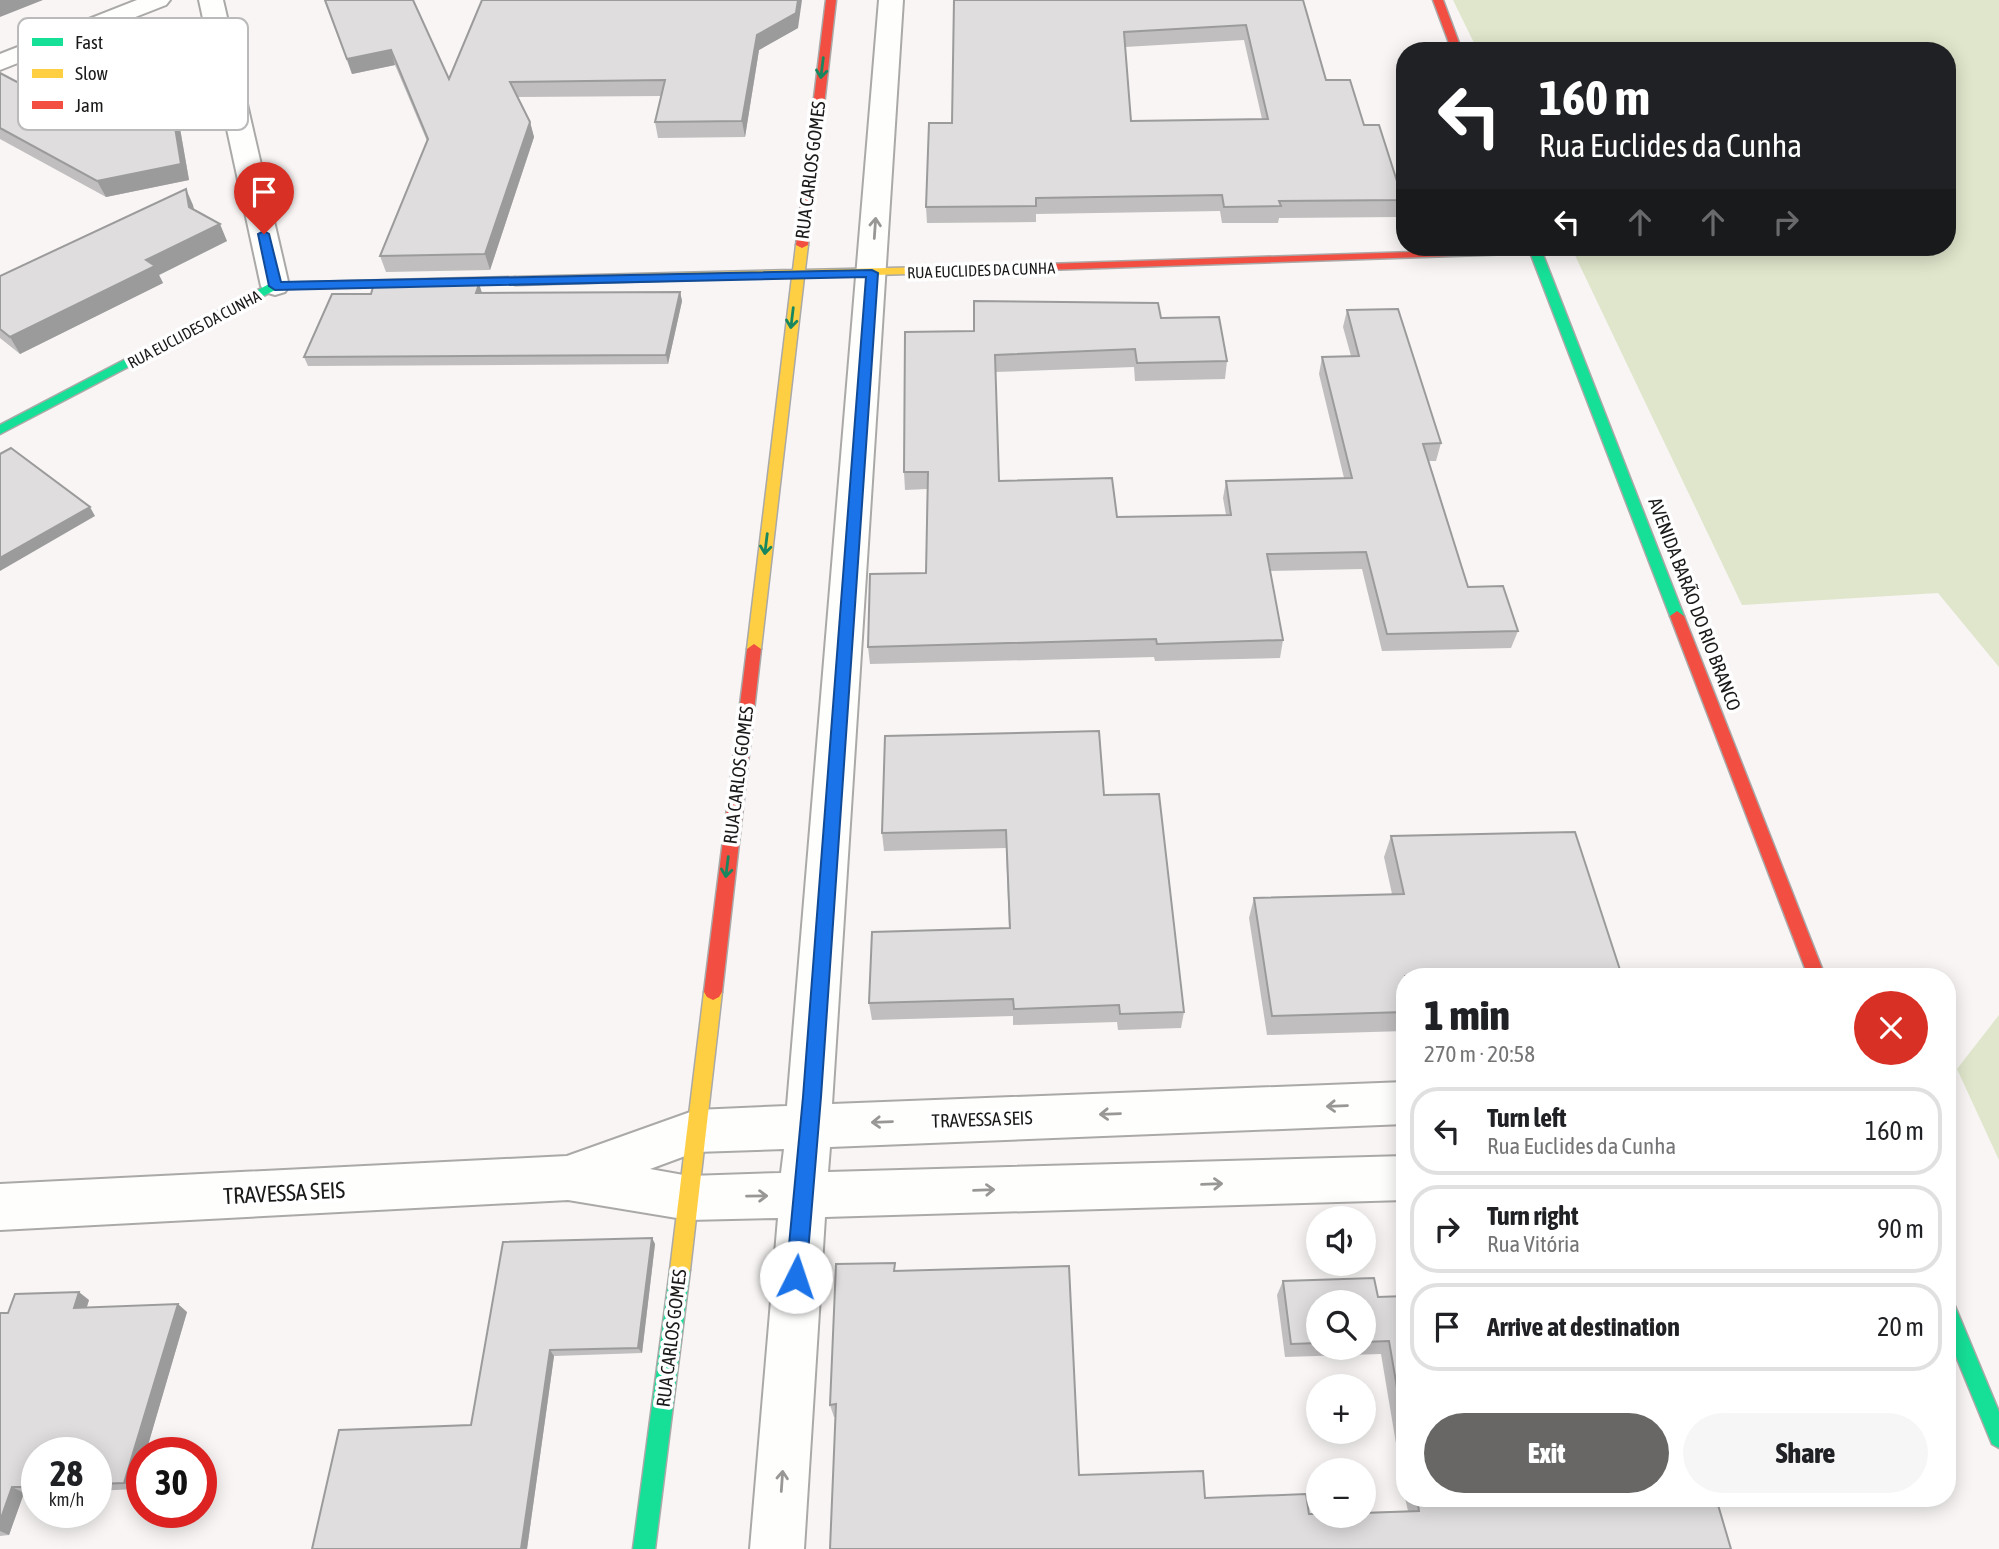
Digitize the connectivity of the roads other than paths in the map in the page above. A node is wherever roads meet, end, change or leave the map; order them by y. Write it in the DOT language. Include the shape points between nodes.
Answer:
graph roads {
  1 [pos="158,0"];
  2 [pos="211,0"];
  3 [pos="831,0"];
  4 [pos="891,0"];
  5 [pos="1438,0"];
  6 [pos="113,18"];
  7 [pos="215,18"];
  8 [pos="1454,42"];
  9 [pos="18,56"];
  10 [pos="0,63"];
  11 [pos="240,130"];
  12 [pos="1396,254"];
  13 [pos="1537,256"];
  14 [pos="872,273"];
  15 [pos="797,275"];
  16 [pos="275,286"];
  17 [pos="0,430"];
  18 [pos="1814,968"];
  19 [pos="1396,1103"];
  20 [pos="810,1125"];
  21 [pos="696,1131"];
  22 [pos="568,1178"];
  23 [pos="1396,1178"];
  24 [pos="802,1196"];
  25 [pos="689,1198"];
  26 [pos="0,1207"];
  27 [pos="1956,1332"];
  28 [pos="1999,1437"];
  29 [pos="644,1549"];
  30 [pos="777,1549"];
  1 -- 6 [label="street"];
  2 -- 7 [label="street"];
  3 -- 15 [label="street, RUA CARLOS GOMES, one-way"];
  14 -- 4 [label="street, one-way"];
  5 -- 8 [label="street"];
  9 -- 10 [label="street"];
  11 -- 16 [label="street"];
  12 -- 14 [label="street, RUA EUCLIDES DA CUNHA"];
  13 -- 18 [label="street, AVENIDA BARÃO DO RIO BRANCO"];
  14 -- 15 [label="street, RUA EUCLIDES DA CUNHA"];
  14 -- 20 [label="street"];
  15 -- 16 [label="street, RUA EUCLIDES DA CUNHA"];
  15 -- 21 [label="street, RUA CARLOS GOMES, one-way"];
  16 -- 17 [label="street, RUA EUCLIDES DA CUNHA"];
  19 -- 20 [label="street, TRAVESSA SEIS, one-way"];
  20 -- 21 [label="street, TRAVESSA SEIS"];
  20 -- 24 [label="street"];
  21 -- 22 [label="street, TRAVESSA SEIS"];
  21 -- 25 [label="street, RUA CARLOS GOMES"];
  22 -- 25 [label="street, TRAVESSA SEIS"];
  22 -- 26 [label="street, TRAVESSA SEIS"];
  24 -- 23 [label="street, TRAVESSA SEIS, one-way"];
  25 -- 24 [label="street, TRAVESSA SEIS, one-way"];
  30 -- 24 [label="street, one-way"];
  25 -- 29 [label="street, RUA CARLOS GOMES"];
  27 -- 28 [label="street"];
}
